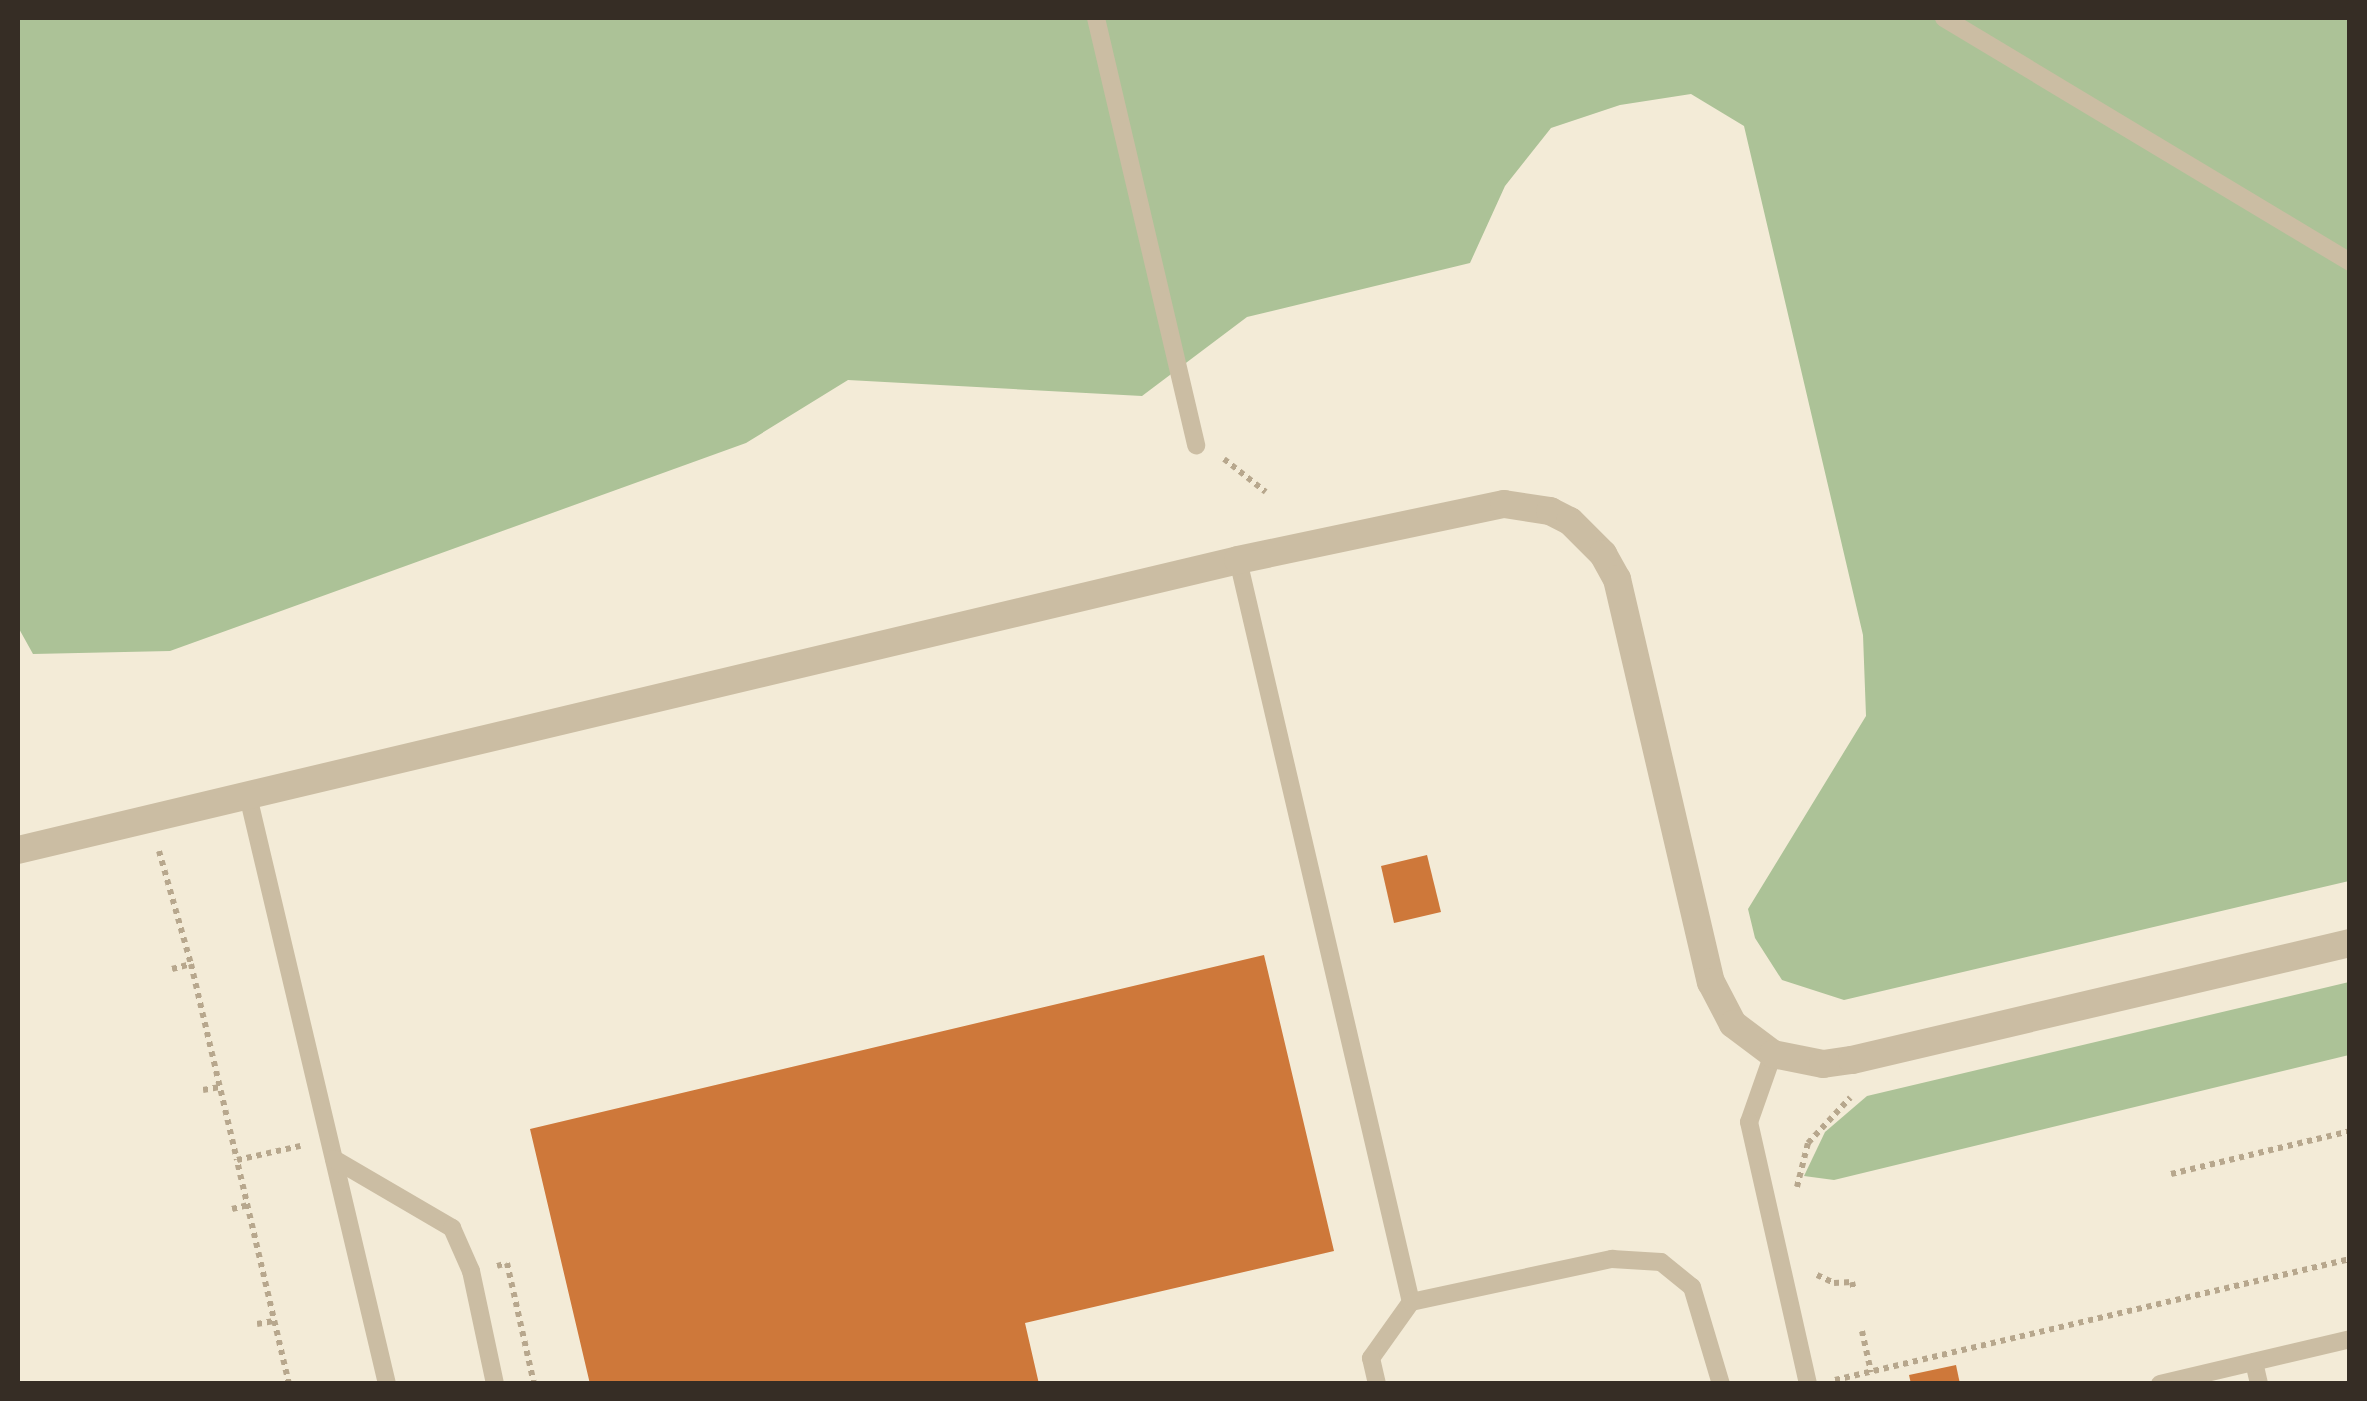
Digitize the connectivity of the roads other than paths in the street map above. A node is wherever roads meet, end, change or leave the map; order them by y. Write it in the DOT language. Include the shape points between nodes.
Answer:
graph roads {
  1 [pos="1096,18"];
  2 [pos="1944,18"];
  3 [pos="2350,262"];
  4 [pos="1196,445"];
  5 [pos="1238,560"];
  6 [pos="248,796"];
  7 [pos="18,850"];
  8 [pos="2350,944"];
  9 [pos="1773,1054"];
  10 [pos="334,1159"];
  11 [pos="1412,1302"];
  12 [pos="2350,1339"];
  13 [pos="2254,1362"];
  14 [pos="387,1384"];
  15 [pos="495,1384"];
  16 [pos="1377,1384"];
  17 [pos="1721,1384"];
  18 [pos="1808,1384"];
  19 [pos="2160,1384"];
  20 [pos="2259,1384"];
  1 -- 4 [label="lane"];
  2 -- 3 [label="lane"];
  5 -- 6 [label="street"];
  5 -- 9 [label="street" via="1486,505 1550,511 1589,537 1616,579 1711,982 1733,1024"];
  5 -- 11 [label="lane"];
  6 -- 7 [label="street"];
  6 -- 10 [label="lane"];
  8 -- 9 [label="street" via="1852,1060 1823,1064"];
  9 -- 18 [label="lane" via="1749,1122"];
  10 -- 14 [label="lane"];
  10 -- 15 [label="lane" via="452,1228 472,1271"];
  11 -- 16 [label="lane" via="1371,1358"];
  11 -- 17 [label="lane" via="1612,1259 1661,1262 1692,1287"];
  12 -- 13 [label="lane"];
  13 -- 19 [label="lane"];
  13 -- 20 [label="lane"];
}
